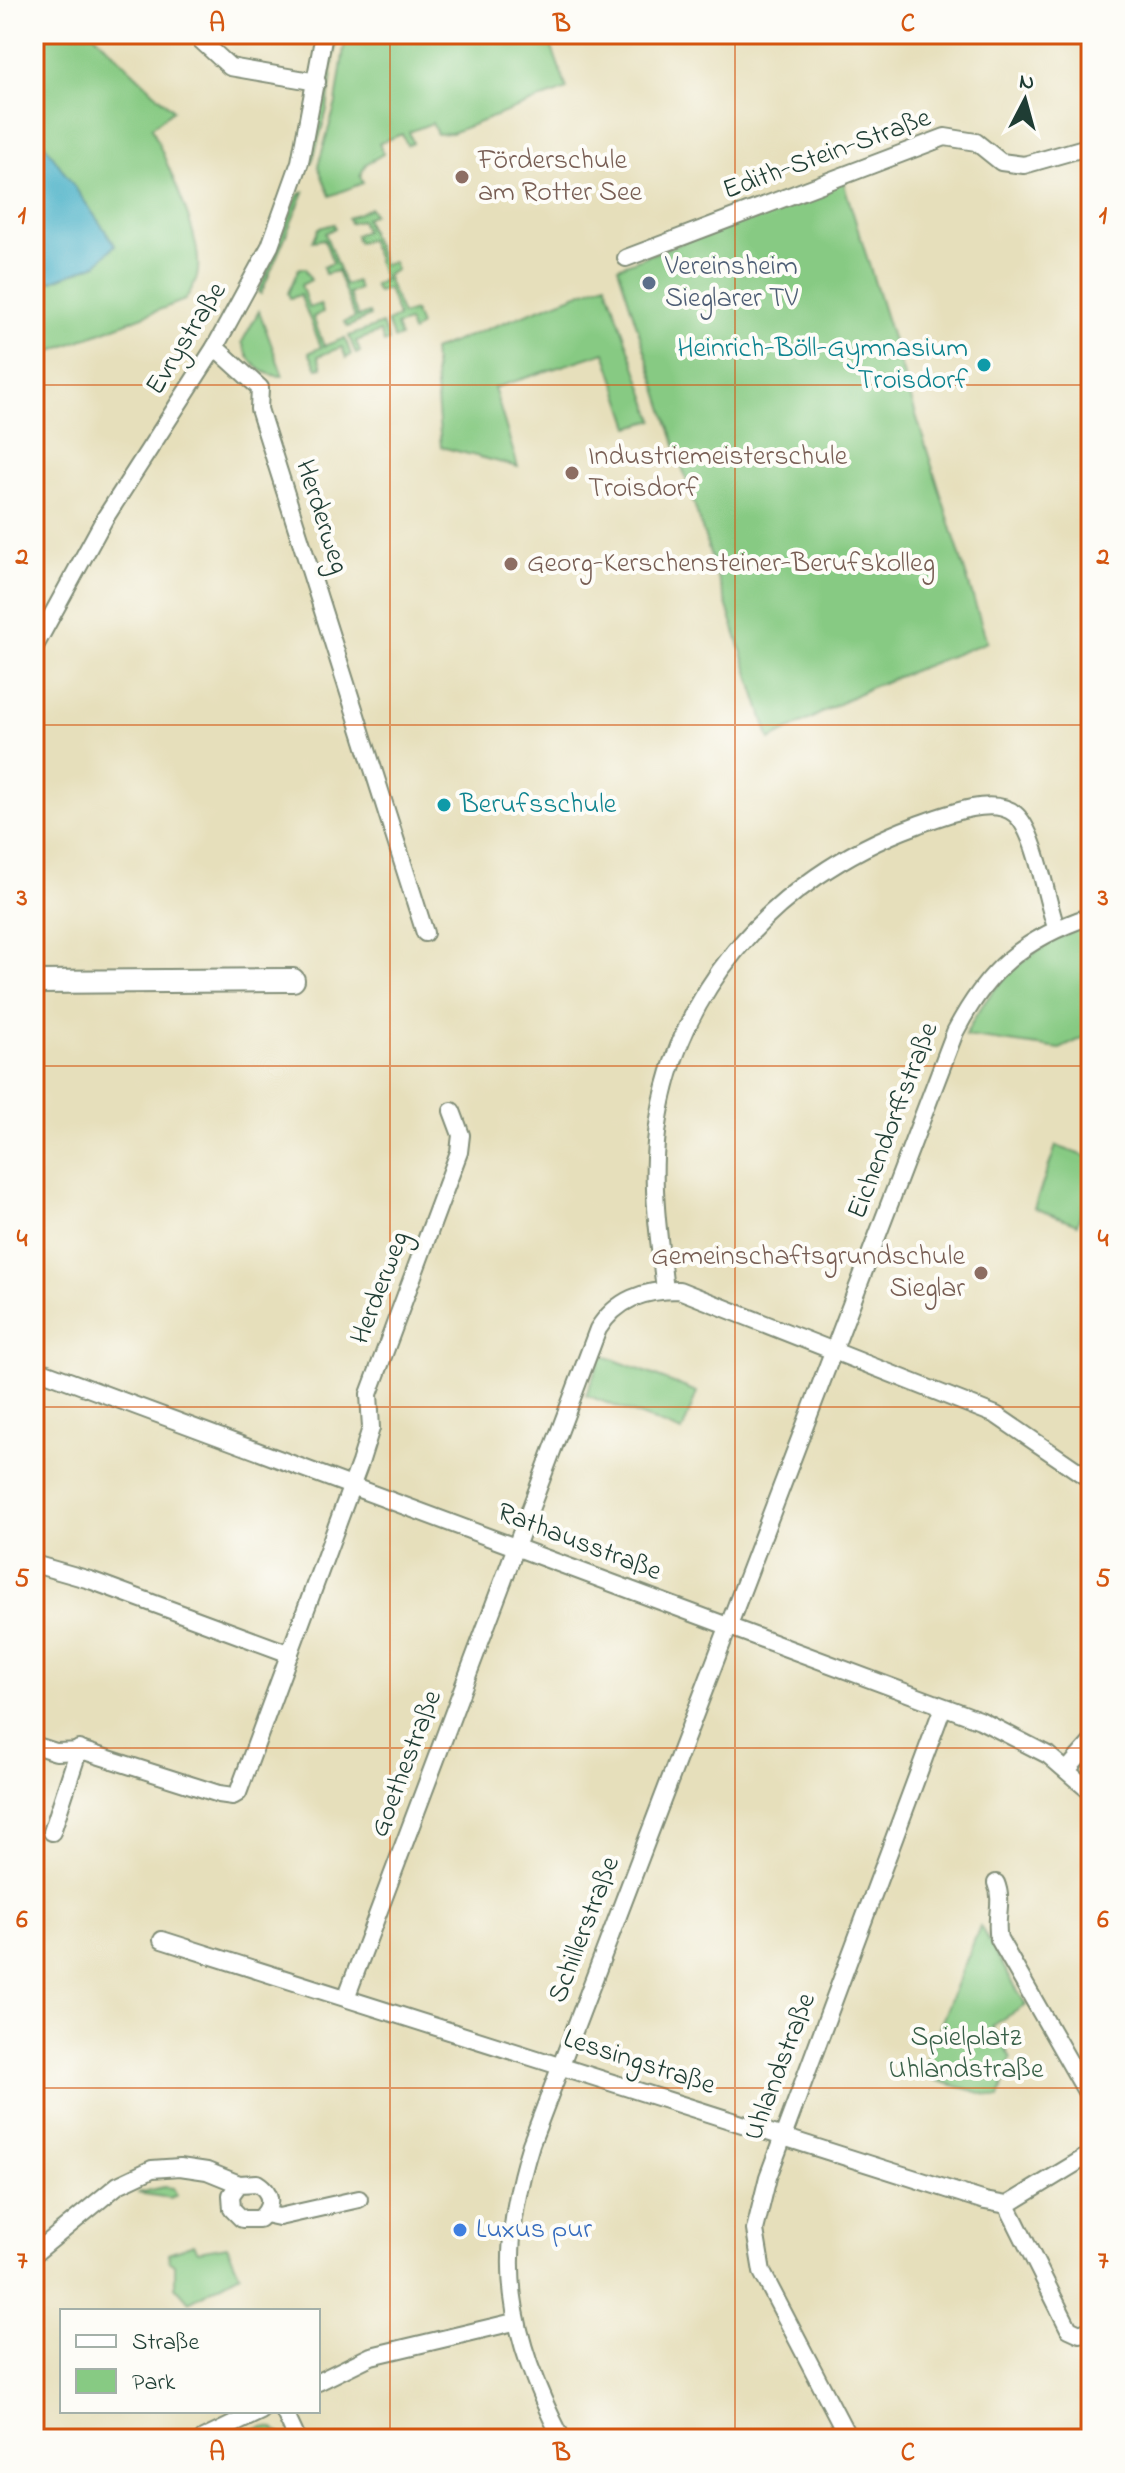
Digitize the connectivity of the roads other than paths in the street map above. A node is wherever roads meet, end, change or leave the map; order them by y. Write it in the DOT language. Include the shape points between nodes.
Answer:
graph roads {
  1 [pos="194,34"];
  2 [pos="324,34"];
  3 [pos="317,82"];
  4 [pos="1091,146"];
  5 [pos="626,258"];
  6 [pos="215,347"];
  7 [pos="34,648"];
  8 [pos="1091,916"];
  9 [pos="1056,927"];
  10 [pos="425,933"];
  11 [pos="293,980"];
  12 [pos="34,982"];
  13 [pos="452,1111"];
  14 [pos="665,1290"];
  15 [pos="833,1351"];
  16 [pos="34,1368"];
  17 [pos="1091,1480"];
  18 [pos="351,1485"];
  19 [pos="516,1547"];
  20 [pos="34,1564"];
  21 [pos="729,1627"];
  22 [pos="290,1654"];
  23 [pos="943,1707"];
  24 [pos="1091,1743"];
  25 [pos="34,1745"];
  26 [pos="79,1749"];
  27 [pos="1067,1770"];
  28 [pos="1091,1792"];
  29 [pos="52,1832"];
  30 [pos="996,1883"];
  31 [pos="162,1940"];
  32 [pos="346,1998"];
  33 [pos="560,2065"];
  34 [pos="1091,2100"];
  35 [pos="781,2137"];
  36 [pos="1090,2157"];
  37 [pos="239,2184"];
  38 [pos="359,2199"];
  39 [pos="1007,2205"];
  40 [pos="265,2214"];
  41 [pos="34,2254"];
  42 [pos="514,2322"];
  43 [pos="1091,2329"];
  44 [pos="320,2381"];
  45 [pos="257,2413"];
  46 [pos="285,2413"];
  47 [pos="203,2439"];
  48 [pos="297,2439"];
  49 [pos="562,2439"];
  50 [pos="849,2439"];
  1 -- 3 [label="street" via="230,67"];
  2 -- 3 [label="street, Evrystraße"];
  3 -- 6 [label="street, Evrystraße" via="300,162 270,246"];
  4 -- 5 [label="street, Edith-Stein-Straße" via="1024,165 1001,162 976,142 945,137"];
  6 -- 7 [label="street, Evrystraße" via="105,518"];
  6 -- 10 [label="street, Herderweg" via="260,388 259,409"];
  8 -- 9 [label="street, Eichendorffstraße"];
  9 -- 14 [label="street" via="1027,829 999,806 895,833 824,869 785,899 733,952 701,997 666,1085 655,1168"];
  9 -- 15 [label="street, Eichendorffstraße" via="993,973 970,1003"];
  11 -- 12 [label="main road"];
  13 -- 18 [label="street, Herderweg" via="461,1135 459,1152 369,1394 371,1428"];
  14 -- 15 [label="street" via="718,1304"];
  14 -- 19 [label="street, Goethestraße" via="628,1298 598,1329"];
  15 -- 17 [label="street" via="996,1415"];
  15 -- 21 [label="street, Eichendorffstraße"];
  16 -- 18 [label="street, Rathausstraße"];
  18 -- 19 [label="street, Rathausstraße"];
  18 -- 22 [label="street, Herderweg"];
  19 -- 21 [label="street, Rathausstraße"];
  19 -- 32 [label="street, Goethestraße"];
  20 -- 22 [label="street"];
  21 -- 23 [label="street, Rathausstraße"];
  21 -- 33 [label="street, Schillerstraße"];
  22 -- 26 [label="street, Herderweg" via="259,1746 233,1796"];
  23 -- 27 [label="street, Rathausstraße" via="1014,1736"];
  23 -- 35 [label="street, Uhlandstraße"];
  24 -- 27 [label="street"];
  25 -- 26 [label="street" via="56,1752"];
  26 -- 29 [label="street"];
  27 -- 28 [label="street, Rathausstraße"];
  30 -- 34 [label="street" via="1001,1893 995,1924 999,1939"];
  31 -- 32 [label="street, Lessingstraße"];
  32 -- 33 [label="street, Lessingstraße"];
  33 -- 35 [label="street, Lessingstraße"];
  33 -- 42 [label="street, Schillerstraße" via="521,2177 512,2229"];
  35 -- 39 [label="street, Lessingstraße"];
  35 -- 50 [label="street, Uhlandstraße" via="757,2215 758,2260"];
  36 -- 39 [label="street"];
  37 -- 40 [label="street" via="248,2181 265,2188 270,2205"];
  37 -- 40 [label="street" via="231,2195 236,2215 250,2221"];
  37 -- 41 [label="street" via="207,2171 152,2169 112,2190"];
  38 -- 40 [label="street" via="279,2217"];
  39 -- 43 [label="street" via="1069,2329 1080,2334"];
  42 -- 44 [label="street" via="371,2356"];
  42 -- 49 [label="street, Schillerstraße"];
  45 -- 47 [label="street"];
  46 -- 48 [label="street"];
}
